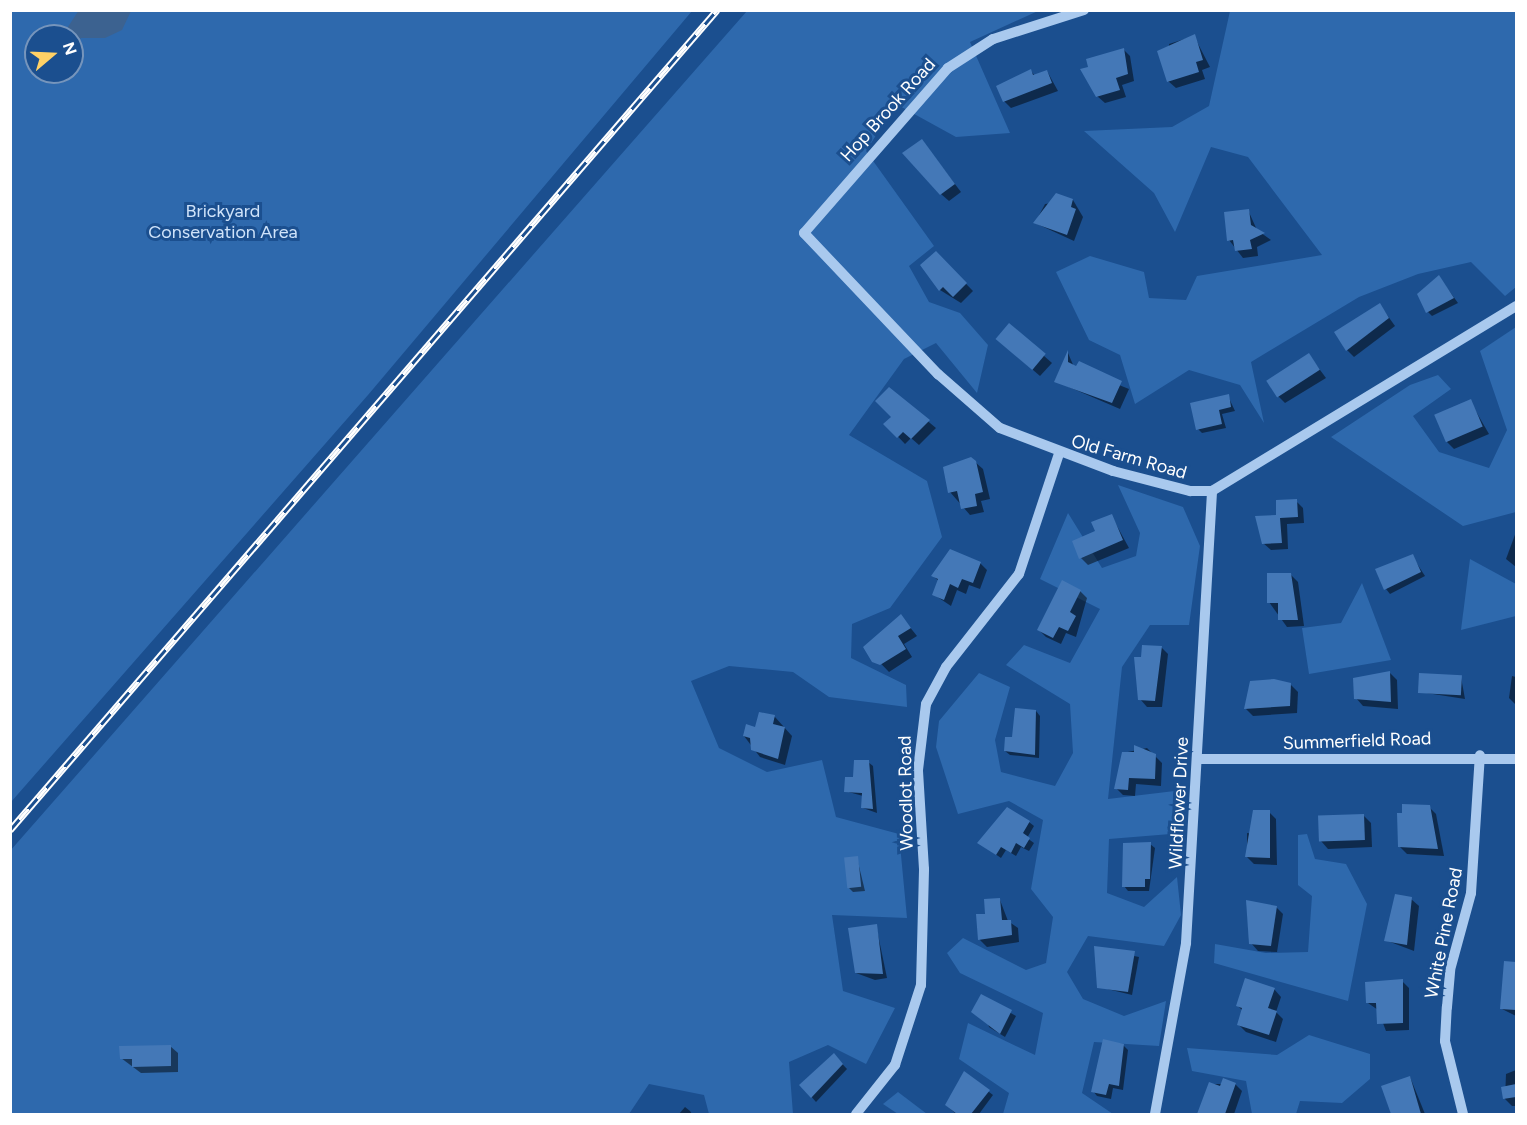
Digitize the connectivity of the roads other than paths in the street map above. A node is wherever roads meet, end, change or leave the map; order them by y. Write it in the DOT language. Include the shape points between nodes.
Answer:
graph roads {
  1 [pos="1084,10"];
  2 [pos="804,233"];
  3 [pos="1516,306"];
  4 [pos="1059,454"];
  5 [pos="1212,491"];
  6 [pos="1480,755"];
  7 [pos="1198,759"];
  8 [pos="1516,759"];
  9 [pos="856,1114"];
  10 [pos="1155,1114"];
  11 [pos="1462,1114"];
  1 -- 2 [label="street, Hop Brook Road" via="993,39 948,68"];
  2 -- 4 [label="street, Old Farm Road" via="965,400 1000,428"];
  3 -- 5 [label="street"];
  4 -- 5 [label="street, Old Farm Road" via="1190,491"];
  4 -- 9 [label="street, Woodlot Road" via="1019,574 946,667 926,704 918,770 924,869 921,986 895,1065"];
  5 -- 7 [label="street, Wildflower Drive"];
  6 -- 7 [label="street, Summerfield Road"];
  6 -- 8 [label="street, Summerfield Road"];
  6 -- 11 [label="street, White Pine Road" via="1472,892 1450,970 1445,1041"];
  7 -- 10 [label="street, Wildflower Drive" via="1186,943"];
}
